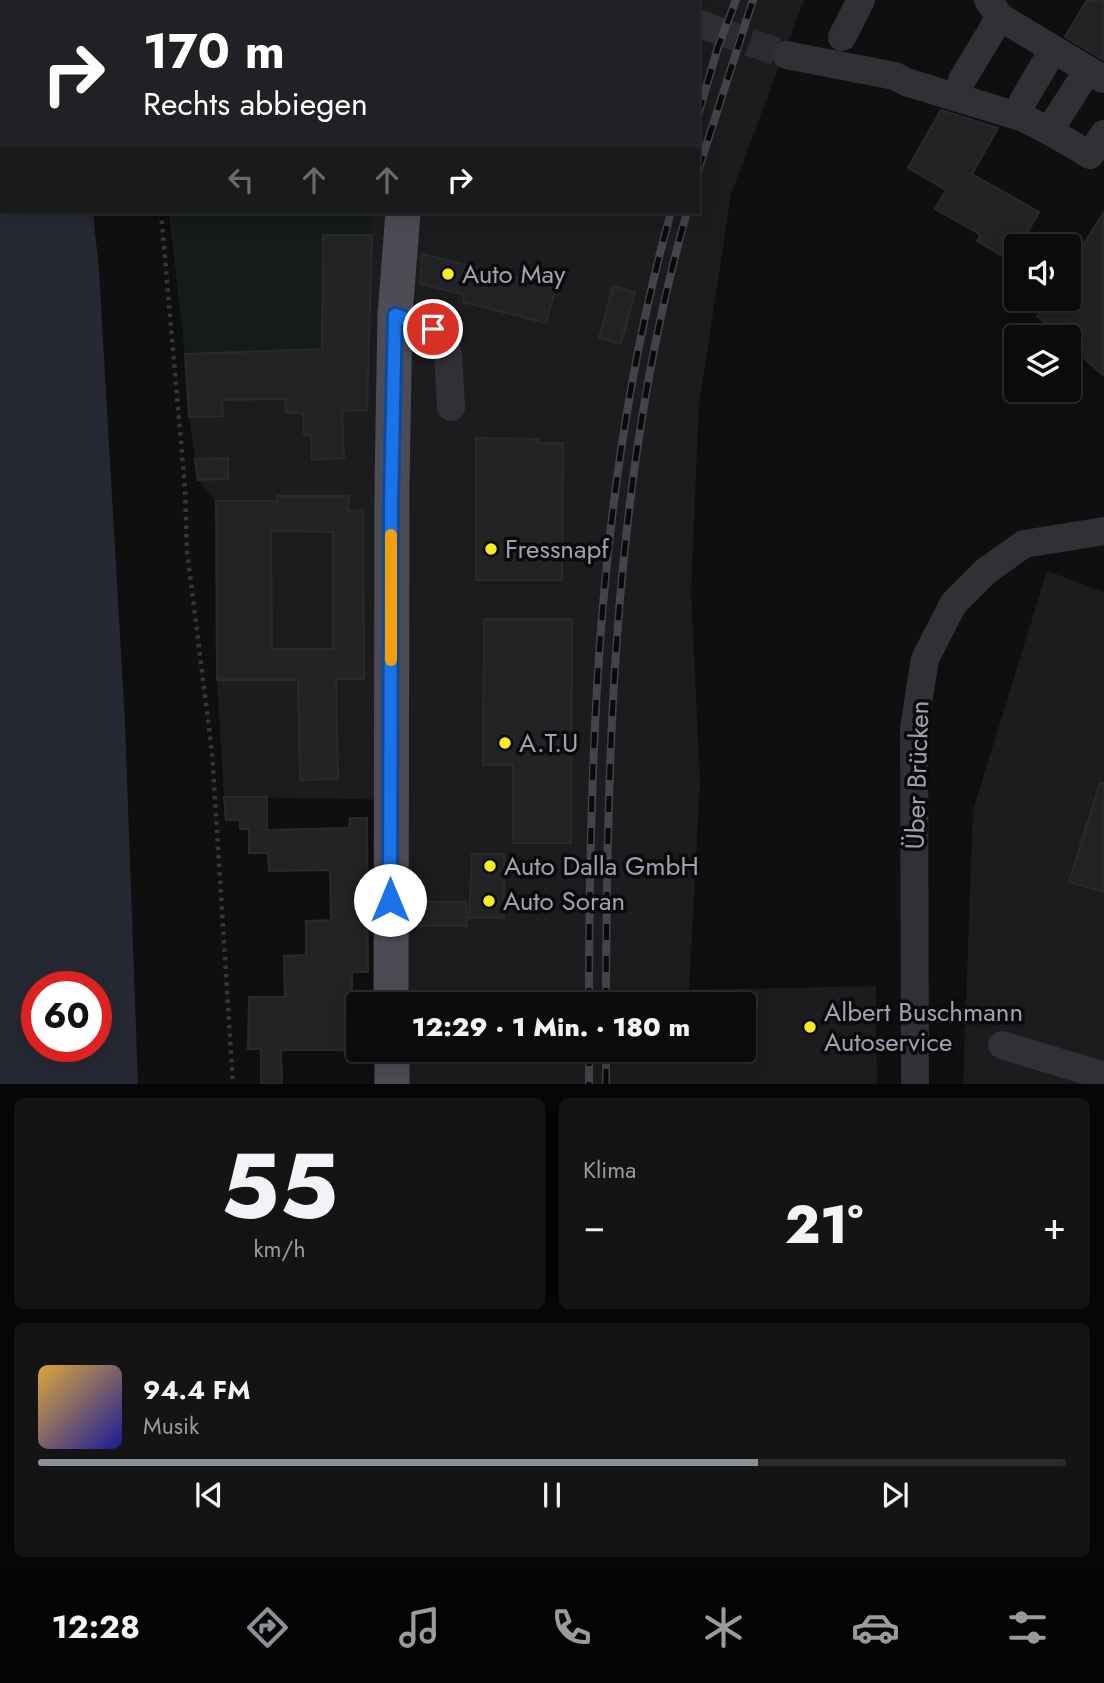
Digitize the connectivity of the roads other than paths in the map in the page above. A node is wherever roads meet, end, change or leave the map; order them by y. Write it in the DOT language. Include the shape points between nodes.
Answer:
graph roads {
  1 [pos="861,0"];
  2 [pos="994,8"];
  3 [pos="842,37"];
  4 [pos="1053,50"];
  5 [pos="786,55"];
  6 [pos="1096,75"];
  7 [pos="962,80"];
  8 [pos="1023,101"];
  9 [pos="1048,131"];
  10 [pos="1104,134"];
  11 [pos="403,214"];
  12 [pos="395,315"];
  13 [pos="451,407"];
  14 [pos="1104,531"];
  15 [pos="391,992"];
  16 [pos="1002,1045"];
  17 [pos="392,1062"];
  18 [pos="1104,1076"];
  19 [pos="392,1084"];
  20 [pos="915,1084"];
  1 -- 3 [label="street"];
  2 -- 4 [label="street"];
  2 -- 7 [label="street"];
  4 -- 6 [label="street"];
  4 -- 8 [label="street"];
  5 -- 9 [label="street" via="895,76 1024,118"];
  6 -- 9 [label="street"];
  9 -- 10 [label="street" via="1090,155"];
  11 -- 12 [label="main road"];
  12 -- 13 [label="street" via="433,329 448,354"];
  12 -- 15 [label="main road"];
  14 -- 20 [label="street, Über Brücken" via="1024,544 986,571 953,604 925,659 914,728"];
  16 -- 18 [label="street"];
  17 -- 19 [label="main road"];
}
